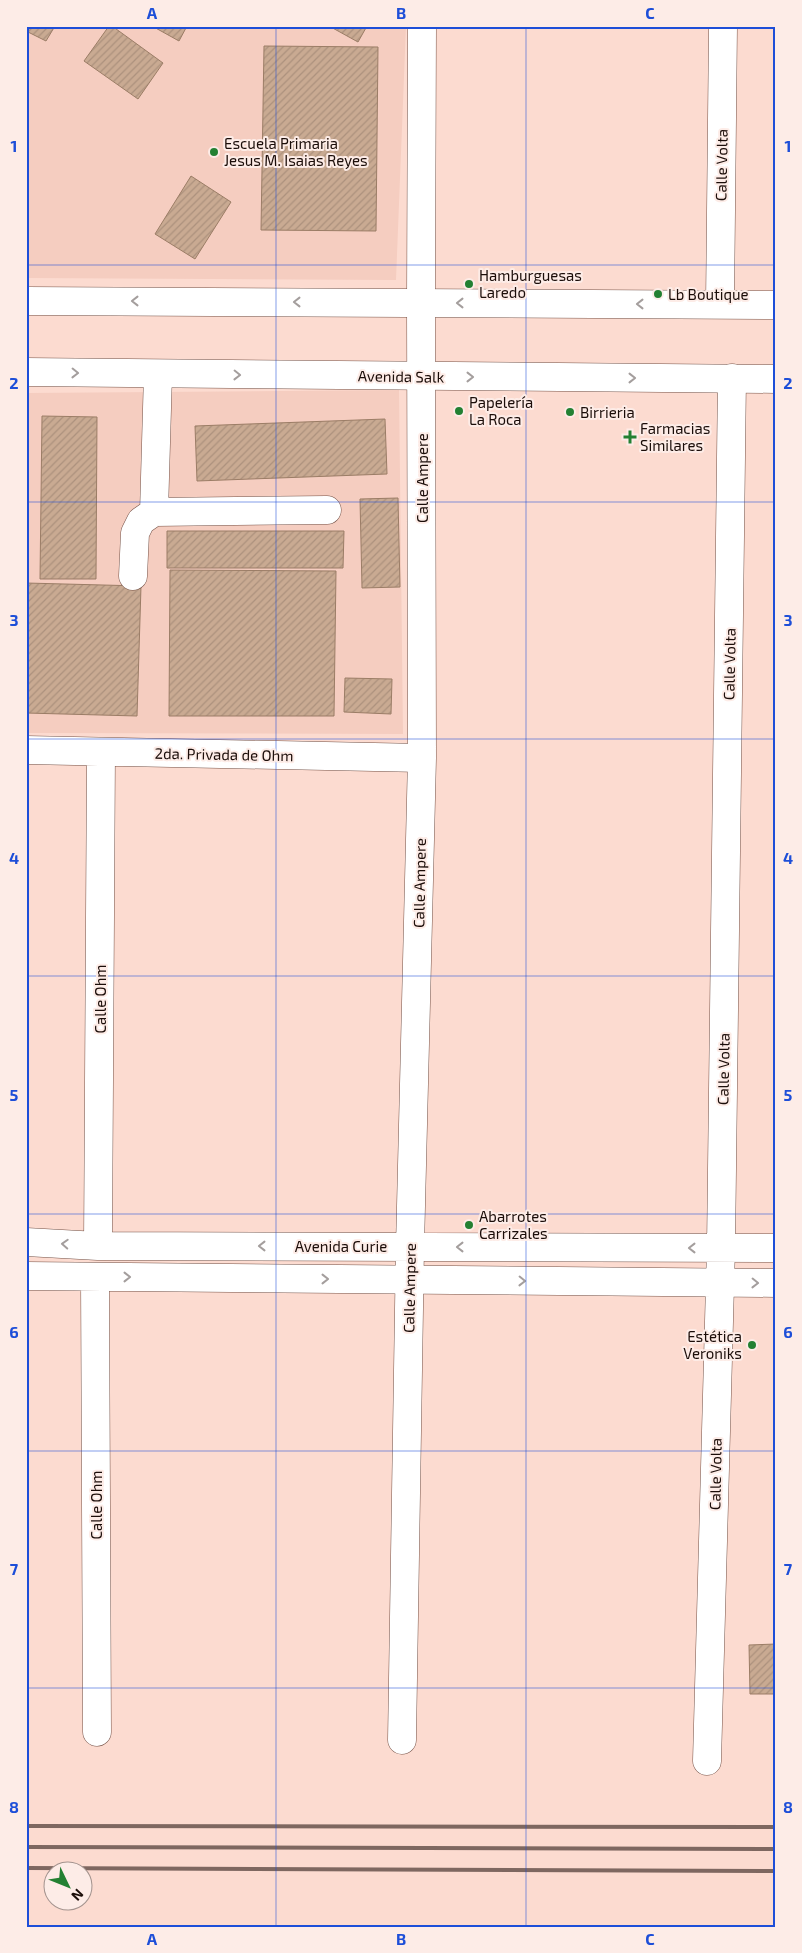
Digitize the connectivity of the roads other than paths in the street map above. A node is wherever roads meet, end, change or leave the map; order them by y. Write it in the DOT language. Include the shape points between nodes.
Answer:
graph roads {
  1 [pos="422,26"];
  2 [pos="723,26"];
  3 [pos="26,300"];
  4 [pos="421,303"];
  5 [pos="720,304"];
  6 [pos="776,305"];
  7 [pos="26,372"];
  8 [pos="158,374"];
  9 [pos="421,377"];
  10 [pos="732,378"];
  11 [pos="776,379"];
  12 [pos="327,510"];
  13 [pos="154,512"];
  14 [pos="134,576"];
  15 [pos="26,750"];
  16 [pos="101,752"];
  17 [pos="422,758"];
  18 [pos="26,1242"];
  19 [pos="98,1246"];
  20 [pos="410,1247"];
  21 [pos="721,1248"];
  22 [pos="776,1248"];
  23 [pos="26,1276"];
  24 [pos="95,1277"];
  25 [pos="409,1280"];
  26 [pos="720,1282"];
  27 [pos="776,1283"];
  28 [pos="97,1732"];
  29 [pos="402,1740"];
  30 [pos="707,1761"];
  1 -- 4 [label="street, Calle Ampere"];
  2 -- 5 [label="street, Calle Volta"];
  4 -- 3 [label="street, one-way"];
  5 -- 4 [label="street, one-way"];
  4 -- 9 [label="street, Calle Ampere"];
  5 -- 6 [label="street"];
  7 -- 8 [label="street, Avenida Salk, one-way"];
  8 -- 9 [label="street, Avenida Salk, one-way"];
  8 -- 13 [label="street"];
  9 -- 10 [label="street, Avenida Salk, one-way"];
  9 -- 17 [label="street, Calle Ampere"];
  10 -- 11 [label="street, Avenida Salk"];
  10 -- 21 [label="street, Calle Volta"];
  12 -- 13 [label="street"];
  13 -- 14 [label="street" via="141,521 135,533"];
  15 -- 16 [label="street, 2da. Privada de Ohm"];
  16 -- 17 [label="street, 2da. Privada de Ohm"];
  16 -- 19 [label="street, Calle Ohm"];
  17 -- 20 [label="street, Calle Ampere"];
  19 -- 18 [label="street, Avenida Curie, one-way"];
  20 -- 19 [label="street, Avenida Curie, one-way"];
  21 -- 20 [label="street, Avenida Curie, one-way"];
  20 -- 25 [label="street, Calle Ampere"];
  21 -- 22 [label="street, Avenida Curie"];
  21 -- 26 [label="street, Calle Volta"];
  23 -- 24 [label="street"];
  24 -- 25 [label="street, one-way"];
  24 -- 28 [label="street, Calle Ohm"];
  25 -- 26 [label="street, one-way"];
  25 -- 29 [label="street, Calle Ampere"];
  26 -- 27 [label="street, one-way"];
  26 -- 30 [label="street, Calle Volta"];
}
